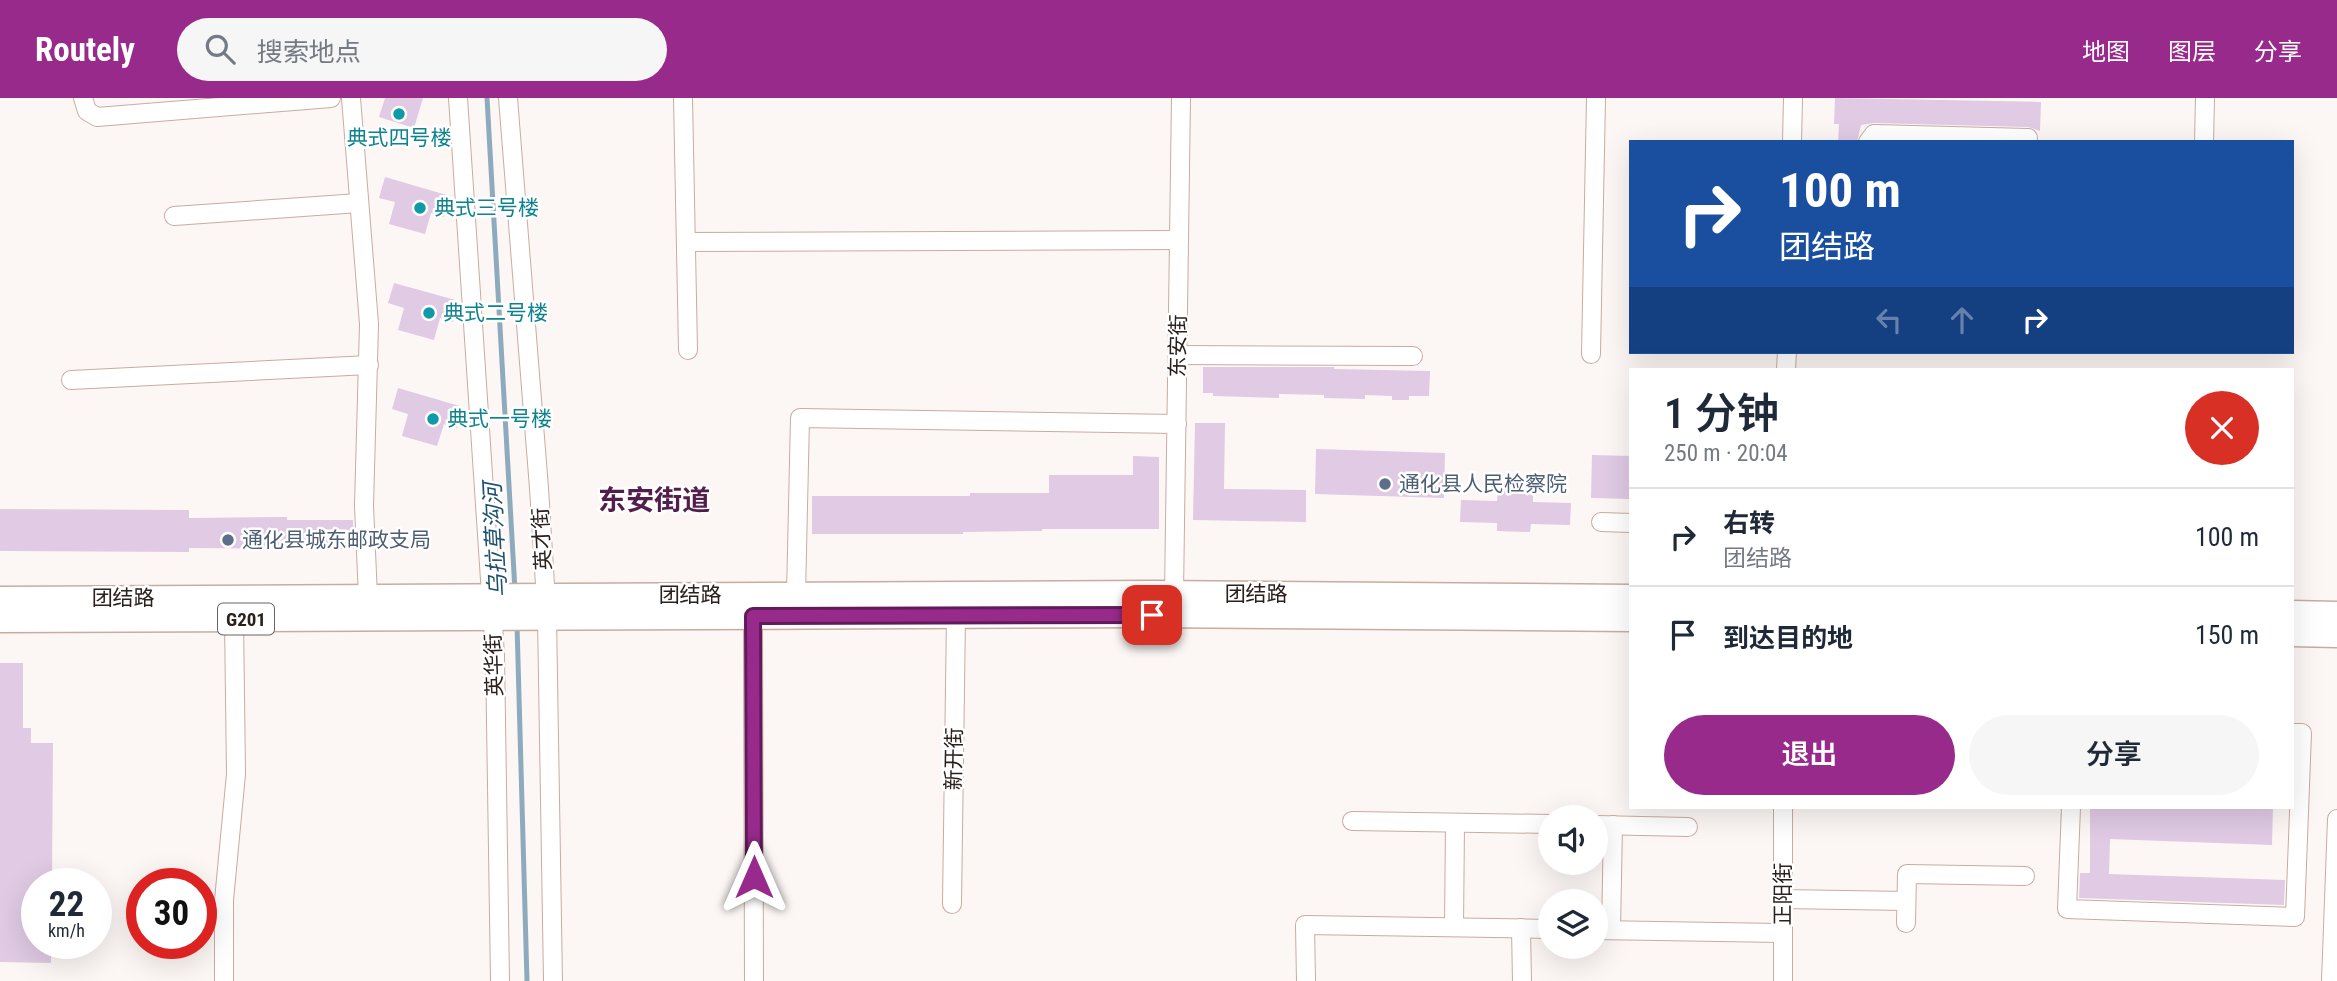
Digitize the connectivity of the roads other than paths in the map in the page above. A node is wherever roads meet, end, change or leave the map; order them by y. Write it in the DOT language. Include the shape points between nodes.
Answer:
graph roads {
  1 [pos="83,98"];
  2 [pos="331,98"];
  3 [pos="351,98"];
  4 [pos="458,98"];
  5 [pos="508,98"];
  6 [pos="683,98"];
  7 [pos="1181,98"];
  8 [pos="1596,98"];
  9 [pos="1793,98"];
  10 [pos="2206,98"];
  11 [pos="2028,138"];
  12 [pos="1792,140"];
  13 [pos="1870,140"];
  14 [pos="2204,140"];
  15 [pos="359,203"];
  16 [pos="174,216"];
  17 [pos="1179,240"];
  18 [pos="686,242"];
  19 [pos="688,349"];
  20 [pos="1591,354"];
  21 [pos="1178,355"];
  22 [pos="1413,356"];
  23 [pos="369,365"];
  24 [pos="71,380"];
  25 [pos="1177,424"];
  26 [pos="1601,522"];
  27 [pos="1629,523"];
  28 [pos="1174,594"];
  29 [pos="796,595"];
  30 [pos="368,597"];
  31 [pos="1629,597"];
  32 [pos="0,599"];
  33 [pos="492,607"];
  34 [pos="546,607"];
  35 [pos="2294,613"];
  36 [pos="2337,614"];
  37 [pos="957,615"];
  38 [pos="753,616"];
  39 [pos="234,619"];
  40 [pos="1629,619"];
  41 [pos="0,620"];
  42 [pos="2294,634"];
  43 [pos="2337,635"];
  44 [pos="2294,733"];
  45 [pos="1783,809"];
  46 [pos="2071,809"];
  47 [pos="2337,819"];
  48 [pos="1352,821"];
  49 [pos="1455,823"];
  50 [pos="1538,824"];
  51 [pos="1608,825"];
  52 [pos="1688,827"];
  53 [pos="2025,876"];
  54 [pos="1783,899"];
  55 [pos="1906,901"];
  56 [pos="952,904"];
  57 [pos="1906,923"];
  58 [pos="1454,927"];
  59 [pos="1521,928"];
  60 [pos="1538,929"];
  61 [pos="1608,930"];
  62 [pos="1783,933"];
  63 [pos="224,981"];
  64 [pos="500,981"];
  65 [pos="554,981"];
  66 [pos="754,981"];
  67 [pos="1306,981"];
  68 [pos="1522,981"];
  69 [pos="1783,981"];
  70 [pos="2331,981"];
  1 -- 2 [label="street" via="87,111 97,117"];
  3 -- 15 [label="street"];
  4 -- 33 [label="street, 英华街"];
  5 -- 34 [label="street, 英才街"];
  6 -- 18 [label="street"];
  7 -- 17 [label="street, 东安街"];
  8 -- 20 [label="street"];
  9 -- 12 [label="street"];
  10 -- 14 [label="street"];
  11 -- 13 [label="street" via="1874,134"];
  15 -- 16 [label="street"];
  15 -- 23 [label="street"];
  17 -- 18 [label="street"];
  17 -- 21 [label="street, 东安街"];
  18 -- 19 [label="street"];
  21 -- 22 [label="street"];
  21 -- 25 [label="street, 东安街"];
  23 -- 24 [label="street"];
  23 -- 30 [label="street"];
  25 -- 28 [label="street, 东安街"];
  25 -- 29 [label="street" via="800,418"];
  26 -- 27 [label="street"];
  28 -- 29 [label="highway, 团结路 / G201"];
  28 -- 31 [label="highway, 团结路 / G201"];
  29 -- 34 [label="highway, 团结路 / G201"];
  30 -- 32 [label="highway, 团结路 / G201"];
  30 -- 33 [label="highway, 团结路 / G201"];
  33 -- 34 [label="highway, 团结路 / G201"];
  33 -- 39 [label="highway, 团结路 / G201"];
  33 -- 64 [label="street, 英华街"];
  34 -- 38 [label="highway, 团结路 / G201"];
  34 -- 65 [label="street, 英才街"];
  35 -- 36 [label="highway"];
  37 -- 38 [label="highway, 团结路 / G201"];
  37 -- 40 [label="highway, 团结路 / G201"];
  37 -- 56 [label="street, 新开街"];
  38 -- 66 [label="street"];
  39 -- 41 [label="highway, 团结路 / G201"];
  39 -- 63 [label="street" via="236,774 224,901"];
  42 -- 43 [label="highway"];
  44 -- 46 [label="street" via="2302,733 2295,917 2067,909"];
  45 -- 54 [label="street, 正阳街"];
  47 -- 70 [label="street"];
  48 -- 49 [label="street"];
  49 -- 50 [label="street"];
  49 -- 58 [label="street"];
  51 -- 52 [label="street"];
  53 -- 55 [label="street" via="1907,874"];
  54 -- 55 [label="street"];
  54 -- 62 [label="street, 正阳街"];
  55 -- 57 [label="street"];
  58 -- 59 [label="street"];
  58 -- 67 [label="street" via="1305,925"];
  59 -- 60 [label="street"];
  59 -- 68 [label="street"];
  61 -- 62 [label="street"];
  62 -- 69 [label="street, 正阳街"];
}
